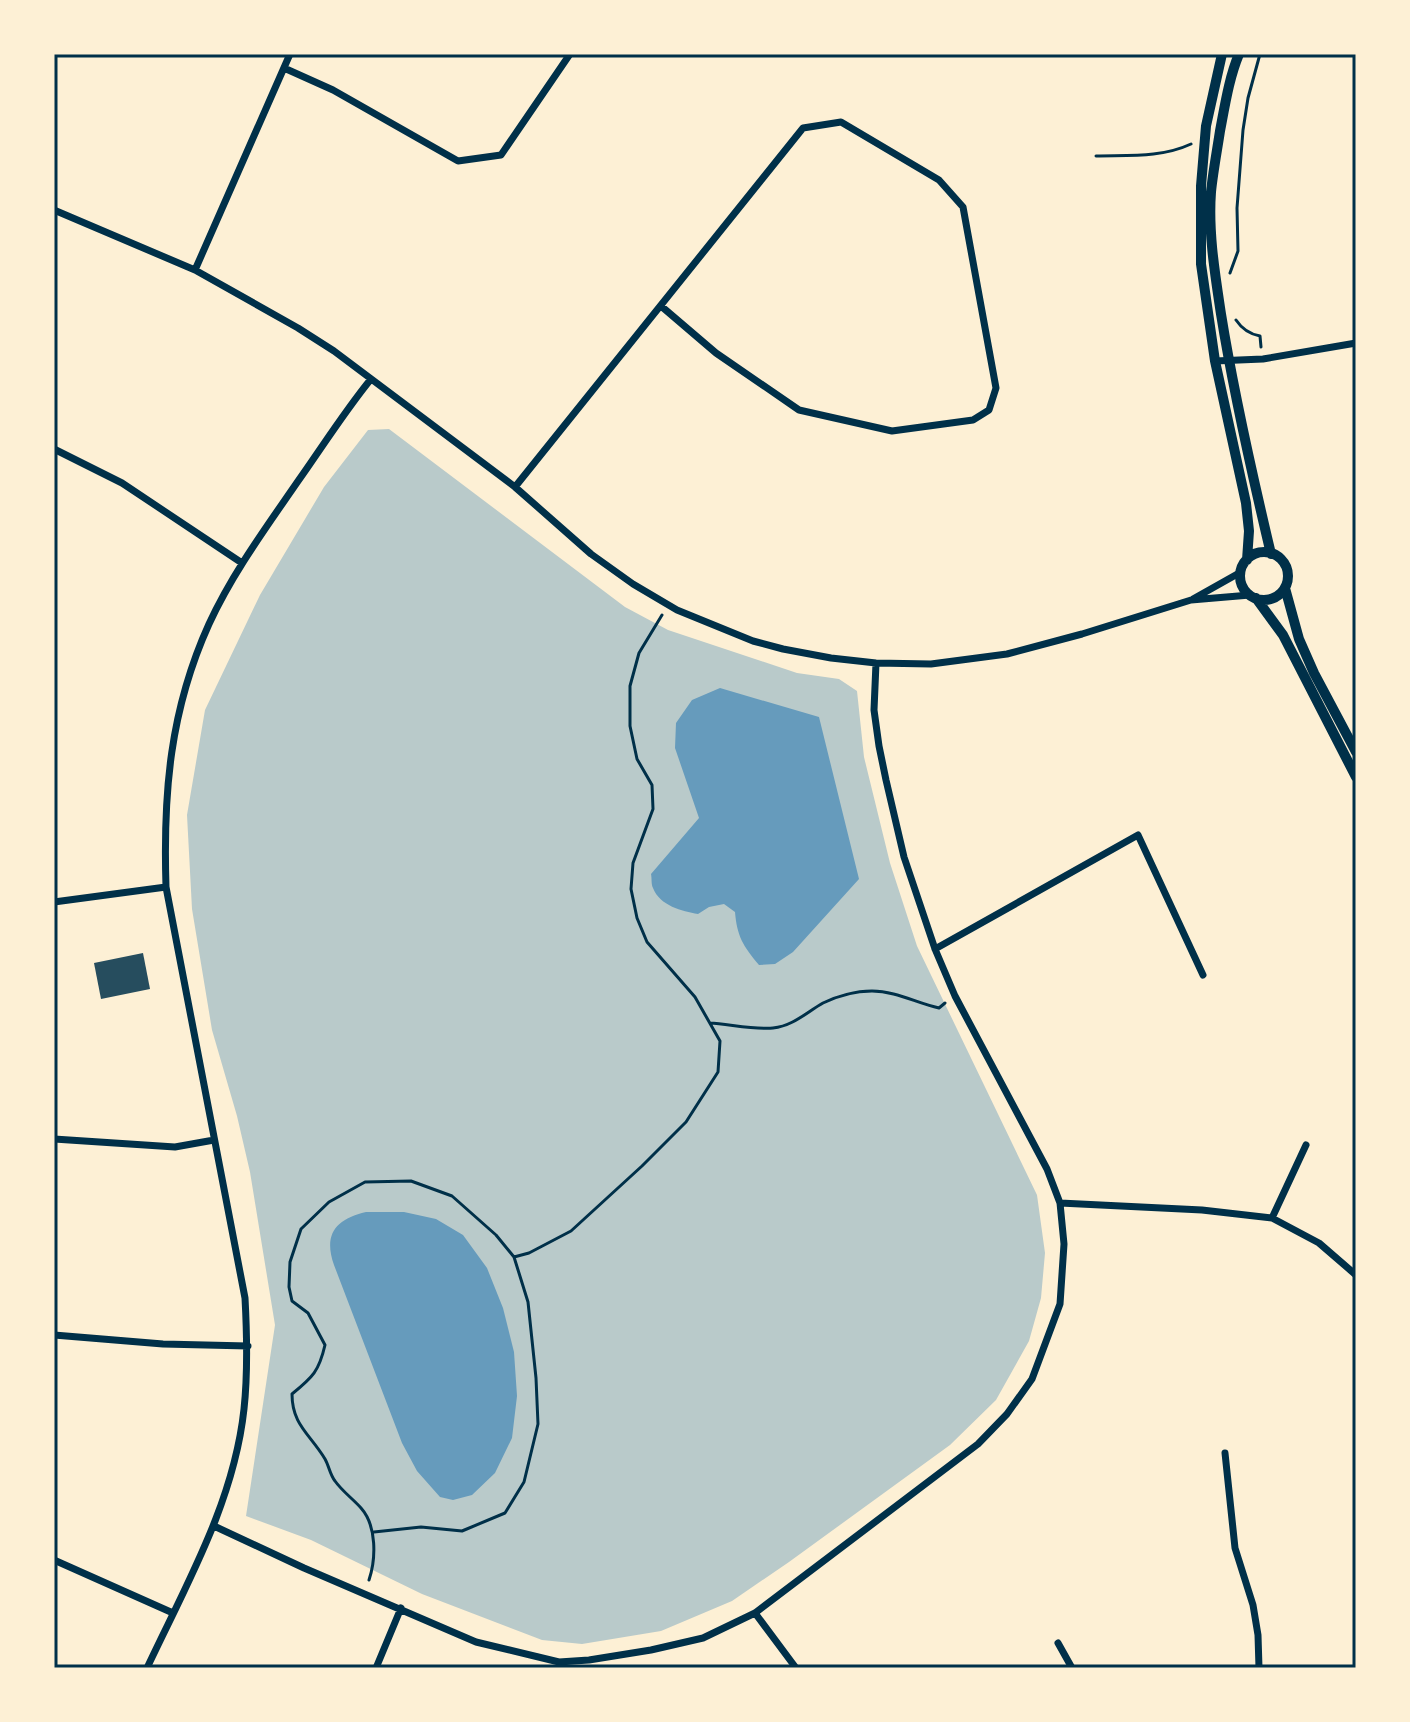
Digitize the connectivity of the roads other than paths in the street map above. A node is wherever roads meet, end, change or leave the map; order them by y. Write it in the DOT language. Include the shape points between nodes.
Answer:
graph roads {
  1 [pos="290,54"];
  2 [pos="570,54"];
  3 [pos="1222,54"];
  4 [pos="1239,54"];
  5 [pos="284,68"];
  6 [pos="1202,170"];
  7 [pos="1214,172"];
  8 [pos="54,210"];
  9 [pos="195,270"];
  10 [pos="661,306"];
  11 [pos="1356,343"];
  12 [pos="1215,361"];
  13 [pos="1229,361"];
  14 [pos="371,379"];
  15 [pos="54,449"];
  16 [pos="515,487"];
  17 [pos="1271,554"];
  18 [pos="1247,560"];
  19 [pos="242,563"];
  20 [pos="1241,572"];
  21 [pos="1285,588"];
  22 [pos="1253,597"];
  23 [pos="1191,600"];
  24 [pos="876,663"];
  25 [pos="1356,752"];
  26 [pos="1356,777"];
  27 [pos="166,887"];
  28 [pos="54,902"];
  29 [pos="935,949"];
  30 [pos="1203,975"];
  31 [pos="54,1139"];
  32 [pos="214,1140"];
  33 [pos="1306,1145"];
  34 [pos="1060,1203"];
  35 [pos="1272,1218"];
  36 [pos="1356,1275"];
  37 [pos="54,1335"];
  38 [pos="248,1346"];
  39 [pos="1225,1453"];
  40 [pos="214,1526"];
  41 [pos="54,1560"];
  42 [pos="401,1608"];
  43 [pos="173,1613"];
  44 [pos="755,1613"];
  45 [pos="1058,1643"];
  46 [pos="558,1665"];
  47 [pos="147,1668"];
  48 [pos="376,1668"];
  49 [pos="796,1668"];
  50 [pos="1072,1668"];
  51 [pos="1259,1668"];
  1 -- 5 [label="street"];
  2 -- 5 [label="street" via="501,155 458,161"];
  3 -- 6 [label="main road"];
  4 -- 7 [label="main road"];
  5 -- 9 [label="street"];
  6 -- 7 [label="main road"];
  6 -- 12 [label="main road" via="1201,264"];
  7 -- 13 [label="main road" via="1214,261"];
  8 -- 9 [label="street"];
  9 -- 14 [label="street" via="298,328"];
  10 -- 10 [label="street" via="803,128 841,122 939,180 963,207 996,388 989,410 973,420 892,431 799,410 716,353"];
  10 -- 16 [label="street"];
  11 -- 13 [label="street"];
  12 -- 13 [label="street"];
  12 -- 18 [label="main road" via="1246,503"];
  13 -- 17 [label="main road"];
  14 -- 16 [label="street"];
  14 -- 19 [label="street"];
  15 -- 19 [label="street" via="122,483"];
  16 -- 24 [label="street" via="591,554 677,610 783,649"];
  17 -- 18 [label="main road" via="1257,553"];
  17 -- 21 [label="main road" via="1286,567"];
  18 -- 20 [label="main road"];
  19 -- 27 [label="street" via="209,623 180,706 166,791"];
  20 -- 22 [label="main road" via="1242,584"];
  20 -- 23 [label="street"];
  21 -- 22 [label="main road" via="1269,600"];
  21 -- 25 [label="main road" via="1299,639"];
  22 -- 23 [label="street"];
  22 -- 26 [label="main road" via="1283,635"];
  23 -- 24 [label="street" via="1007,654 931,664"];
  24 -- 29 [label="street" via="874,710 881,758 904,857"];
  27 -- 28 [label="street"];
  27 -- 32 [label="street"];
  29 -- 30 [label="street" via="1138,835"];
  29 -- 34 [label="street"];
  31 -- 32 [label="street" via="175,1147"];
  32 -- 38 [label="street" via="245,1298"];
  33 -- 35 [label="street"];
  34 -- 35 [label="street"];
  34 -- 44 [label="street" via="1060,1304 1032,1379 1007,1414 978,1444"];
  35 -- 36 [label="street" via="1319,1243"];
  37 -- 38 [label="street"];
  38 -- 40 [label="street" via="244,1413"];
  39 -- 51 [label="street" via="1235,1548 1253,1605"];
  40 -- 42 [label="street"];
  40 -- 43 [label="street"];
  41 -- 43 [label="street"];
  42 -- 46 [label="street" via="476,1642"];
  42 -- 48 [label="street"];
  43 -- 47 [label="street"];
  44 -- 46 [label="street" via="703,1638"];
  44 -- 49 [label="street"];
  45 -- 50 [label="street"];
}
